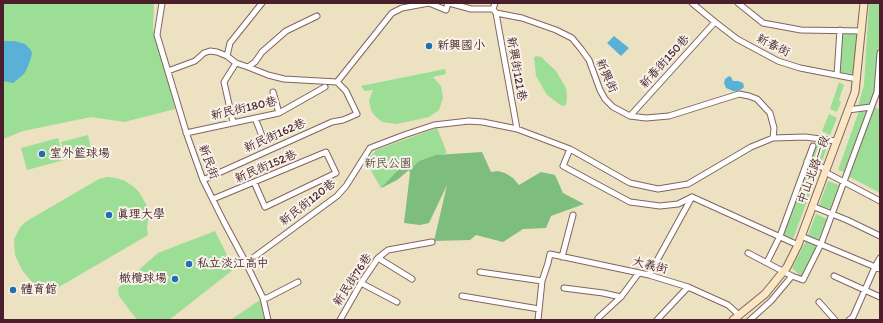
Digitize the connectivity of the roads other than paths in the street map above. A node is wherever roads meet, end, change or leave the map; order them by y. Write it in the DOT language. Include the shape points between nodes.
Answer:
graph roads {
  1 [pos="162,3"];
  2 [pos="262,3"];
  3 [pos="448,3"];
  4 [pos="495,3"];
  5 [pos="692,3"];
  6 [pos="738,3"];
  7 [pos="864,3"];
  8 [pos="494,11"];
  9 [pos="318,16"];
  10 [pos="714,22"];
  11 [pos="840,30"];
  12 [pos="862,31"];
  13 [pos="880,53"];
  14 [pos="227,56"];
  15 [pos="236,63"];
  16 [pos="248,67"];
  17 [pos="168,71"];
  18 [pos="837,75"];
  19 [pos="857,78"];
  20 [pos="338,82"];
  21 [pos="325,87"];
  22 [pos="273,92"];
  23 [pos="871,107"];
  24 [pos="848,110"];
  25 [pos="278,114"];
  26 [pos="630,116"];
  27 [pos="255,118"];
  28 [pos="233,122"];
  29 [pos="517,129"];
  30 [pos="186,133"];
  31 [pos="262,136"];
  32 [pos="773,138"];
  33 [pos="836,141"];
  34 [pos="813,146"];
  35 [pos="570,149"];
  36 [pos="807,161"];
  37 [pos="826,170"];
  38 [pos="203,180"];
  39 [pos="254,182"];
  40 [pos="843,182"];
  41 [pos="692,197"];
  42 [pos="213,200"];
  43 [pos="880,201"];
  44 [pos="812,206"];
  45 [pos="832,214"];
  46 [pos="572,215"];
  47 [pos="780,236"];
  48 [pos="802,236"];
  49 [pos="880,236"];
  50 [pos="432,242"];
  51 [pos="821,244"];
  52 [pos="798,245"];
  53 [pos="748,253"];
  54 [pos="562,256"];
  55 [pos="378,258"];
  56 [pos="880,258"];
  57 [pos="766,262"];
  58 [pos="246,263"];
  59 [pos="877,268"];
  60 [pos="480,272"];
  61 [pos="783,272"];
  62 [pos="638,274"];
  63 [pos="649,275"];
  64 [pos="792,276"];
  65 [pos="834,276"];
  66 [pos="412,279"];
  67 [pos="542,281"];
  68 [pos="298,282"];
  69 [pos="361,283"];
  70 [pos="688,287"];
  71 [pos="564,288"];
  72 [pos="864,290"];
  73 [pos="462,296"];
  74 [pos="621,297"];
  75 [pos="880,297"];
  76 [pos="263,298"];
  77 [pos="397,302"];
  78 [pos="819,302"];
  79 [pos="539,309"];
  80 [pos="598,318"];
  81 [pos="738,318"];
  82 [pos="268,320"];
  83 [pos="340,320"];
  84 [pos="538,320"];
  85 [pos="657,320"];
  86 [pos="750,320"];
  87 [pos="835,320"];
  88 [pos="849,320"];
  1 -- 17 [label="street, 新民街" via="157,35"];
  2 -- 14 [label="street" via="230,43"];
  3 -- 8 [label="street, 新興街"];
  3 -- 20 [label="street" via="446,10 429,3 402,8 392,13"];
  4 -- 8 [label="street"];
  5 -- 10 [label="street, 新春街"];
  6 -- 11 [label="street" via="763,23 801,30"];
  7 -- 12 [label="street, 中山北路一段"];
  8 -- 26 [label="street, 新興街" via="522,18 572,38 588,60 605,100"];
  8 -- 29 [label="street, 新興街121巷"];
  9 -- 16 [label="street" via="286,31"];
  10 -- 18 [label="street, 新春街" via="737,39 778,61"];
  10 -- 26 [label="street, 新春街150巷"];
  11 -- 12 [label="street"];
  11 -- 18 [label="street"];
  12 -- 19 [label="street, 中山北路一段"];
  13 -- 23 [label="street" via="877,92"];
  14 -- 15 [label="street"];
  14 -- 17 [label="street" via="210,51 195,61"];
  15 -- 16 [label="street"];
  15 -- 28 [label="street" via="224,82"];
  16 -- 20 [label="street" via="284,79"];
  17 -- 30 [label="street, 新民街"];
  18 -- 19 [label="street, 新春街"];
  19 -- 24 [label="street, 中山北路一段"];
  20 -- 38 [label="street, 新民街162巷" via="346,91 357,114 332,122"];
  21 -- 25 [label="street, 新民街180巷"];
  22 -- 25 [label="street"];
  23 -- 24 [label="street"];
  23 -- 40 [label="street"];
  24 -- 33 [label="street, 中山北路一段"];
  25 -- 27 [label="street, 新民街180巷"];
  26 -- 32 [label="street, 新興街" via="669,116 739,94 758,99 770,113 774,128"];
  27 -- 28 [label="street, 新民街180巷"];
  27 -- 31 [label="street"];
  28 -- 30 [label="street, 新民街180巷"];
  29 -- 35 [label="street"];
  29 -- 58 [label="street, 新民街120巷" via="483,122 455,122 434,125 370,148 337,196"];
  30 -- 38 [label="street, 新民街"];
  32 -- 33 [label="street" via="805,137"];
  32 -- 35 [label="street" via="751,147 688,184 658,189 630,182"];
  33 -- 37 [label="street, 中山北路一段"];
  34 -- 36 [label="street, 中山北路一段"];
  35 -- 41 [label="street" via="563,166 630,202 660,206 678,204"];
  36 -- 37 [label="street"];
  36 -- 47 [label="street, 中山北路一段"];
  37 -- 40 [label="street"];
  37 -- 44 [label="street, 中山北路一段"];
  38 -- 42 [label="street, 新民街"];
  39 -- 39 [label="street, 新民街152巷" via="326,152 336,173 265,206"];
  39 -- 42 [label="street, 新民街152巷"];
  40 -- 43 [label="street"];
  40 -- 45 [label="street"];
  41 -- 47 [label="street"];
  41 -- 63 [label="street"];
  42 -- 58 [label="street, 新民街"];
  44 -- 45 [label="street"];
  44 -- 48 [label="street, 中山北路一段"];
  45 -- 49 [label="street"];
  45 -- 51 [label="street"];
  46 -- 54 [label="street"];
  47 -- 52 [label="street"];
  47 -- 57 [label="street, 中山北路一段"];
  48 -- 51 [label="street"];
  48 -- 52 [label="street, 中山北路一段"];
  50 -- 55 [label="street, 新民街76巷" via="388,250"];
  51 -- 59 [label="street"];
  51 -- 64 [label="street" via="803,280"];
  52 -- 61 [label="street, 中山北路一段"];
  53 -- 57 [label="street"];
  54 -- 62 [label="street, 大義街"];
  54 -- 67 [label="street, 大義街" via="550,254"];
  55 -- 66 [label="street"];
  55 -- 69 [label="street, 新民街76巷"];
  56 -- 59 [label="street"];
  57 -- 61 [label="street"];
  58 -- 76 [label="street, 新民街"];
  59 -- 72 [label="street"];
  60 -- 67 [label="street"];
  61 -- 64 [label="street"];
  61 -- 81 [label="street, 中山北路一段" via="765,294"];
  62 -- 63 [label="street, 大義街"];
  62 -- 74 [label="street"];
  63 -- 70 [label="street, 大義街"];
  64 -- 86 [label="street" via="771,302"];
  65 -- 72 [label="street"];
  67 -- 79 [label="street"];
  68 -- 76 [label="street" via="268,298"];
  69 -- 77 [label="street"];
  69 -- 83 [label="street, 新民街76巷"];
  70 -- 81 [label="street, 大義街" via="728,305"];
  70 -- 85 [label="street"];
  71 -- 74 [label="street"];
  72 -- 75 [label="street"];
  72 -- 88 [label="street" via="853,317"];
  73 -- 79 [label="street"];
  74 -- 80 [label="street"];
  76 -- 82 [label="street, 新民街"];
  78 -- 87 [label="street"];
  79 -- 84 [label="street"];
}
